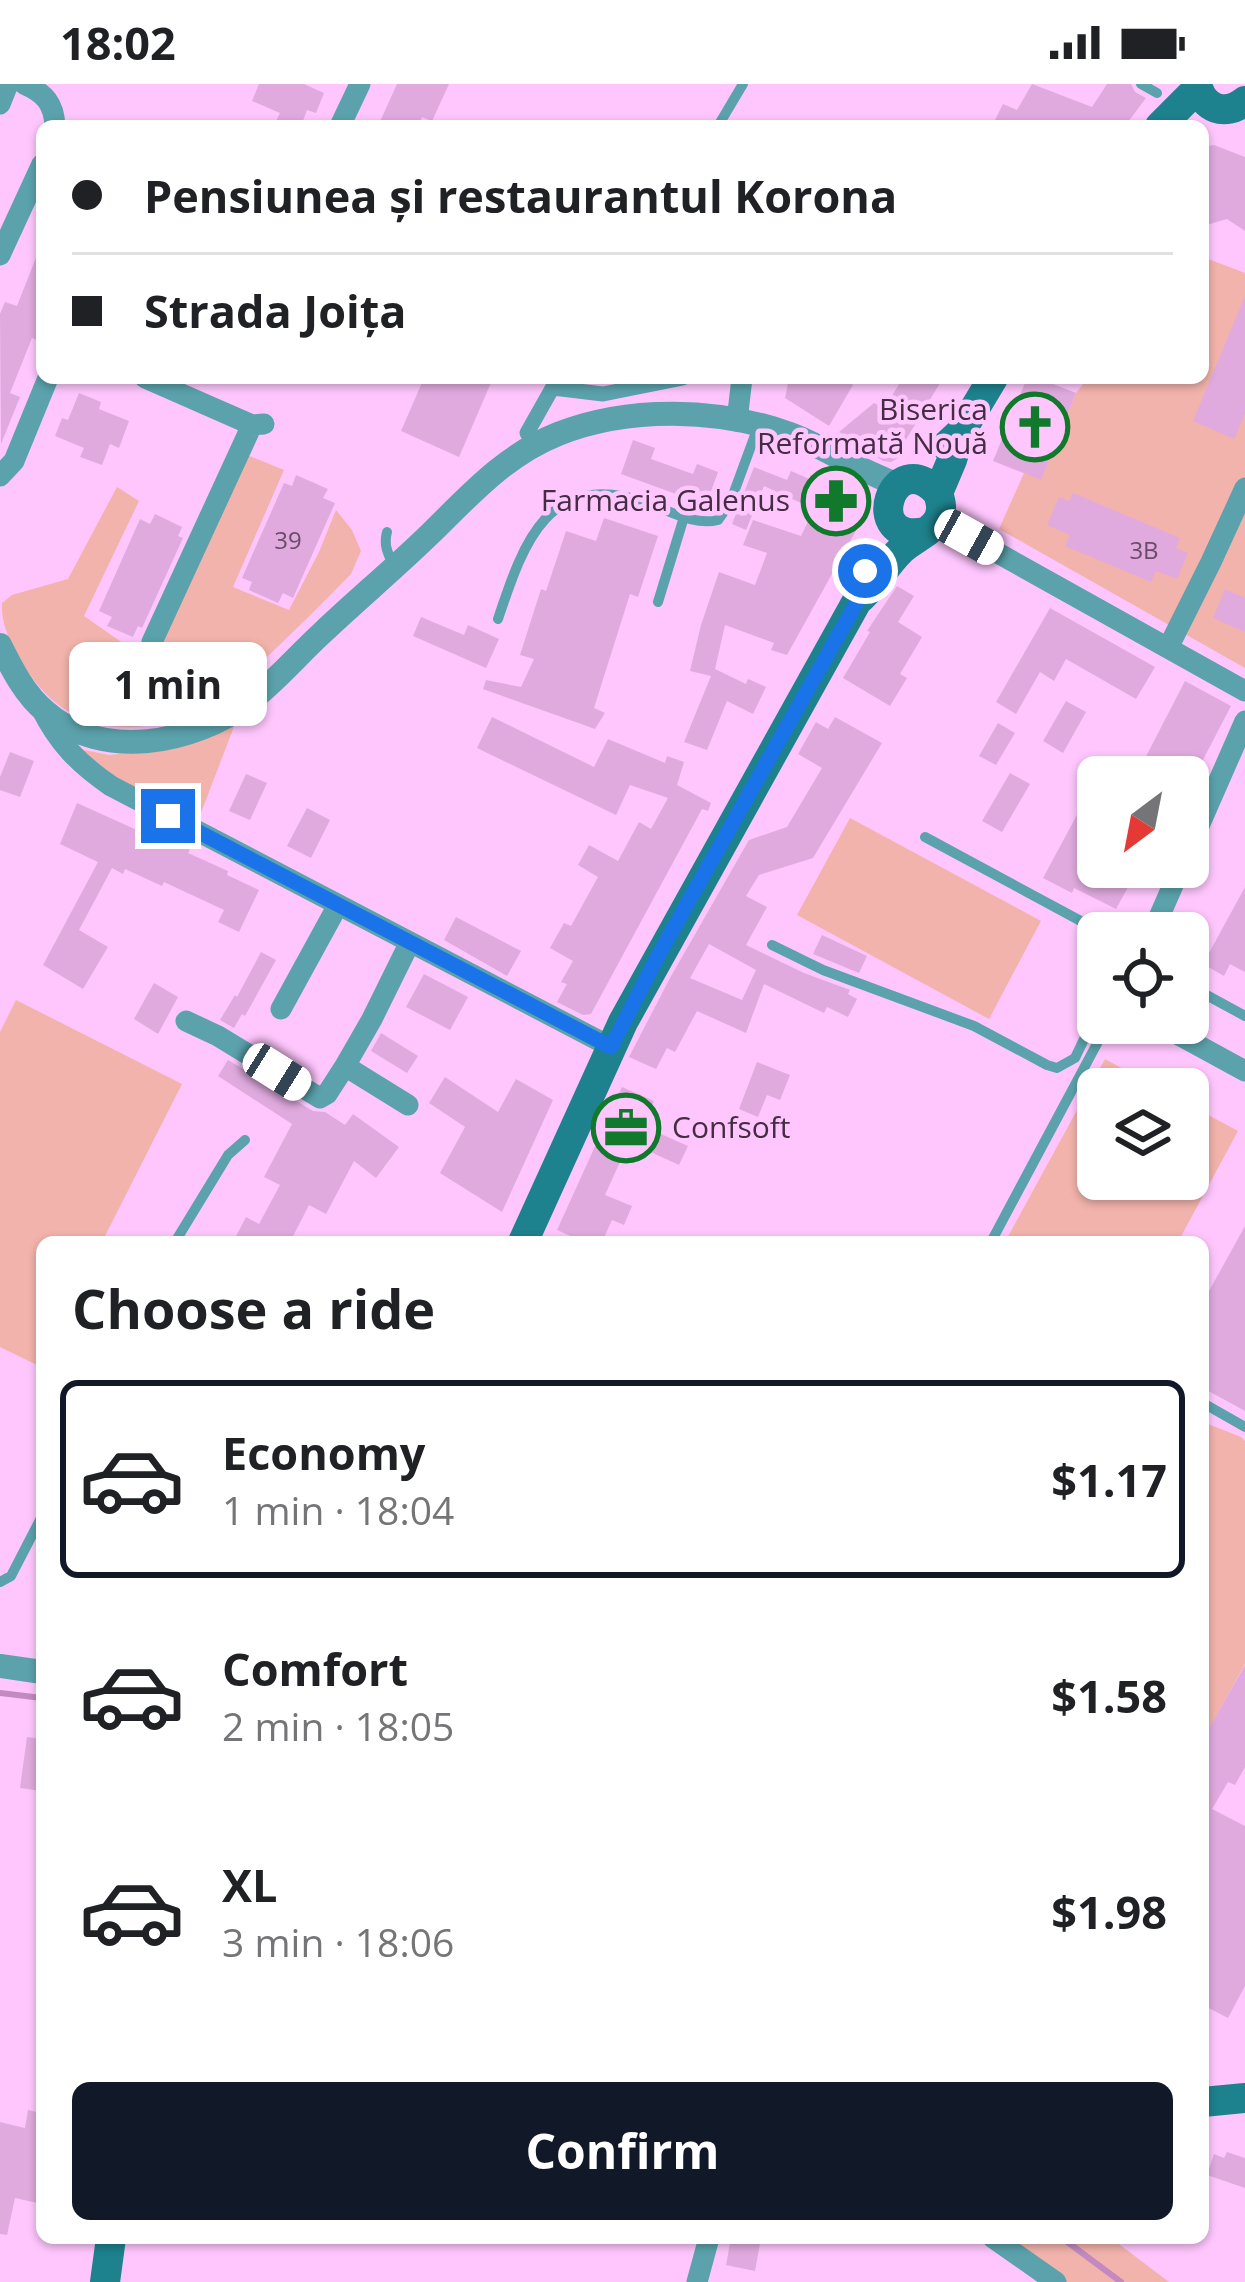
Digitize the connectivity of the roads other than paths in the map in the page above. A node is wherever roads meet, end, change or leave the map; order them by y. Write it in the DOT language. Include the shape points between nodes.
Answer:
graph roads {
  1 [pos="8,84"];
  2 [pos="24,84"];
  3 [pos="360,84"];
  4 [pos="743,84"];
  5 [pos="1141,84"];
  6 [pos="1156,93"];
  7 [pos="1223,99"];
  8 [pos="0,104"];
  9 [pos="55,120"];
  10 [pos="343,120"];
  11 [pos="722,120"];
  12 [pos="1174,120"];
  13 [pos="1192,120"];
  14 [pos="36,177"];
  15 [pos="0,255"];
  16 [pos="46,384"];
  17 [pos="159,384"];
  18 [pos="554,384"];
  19 [pos="559,384"];
  20 [pos="653,384"];
  21 [pos="743,384"];
  22 [pos="989,384"];
  23 [pos="748,423"];
  24 [pos="527,434"];
  25 [pos="0,476"];
  26 [pos="1245,488"];
  27 [pos="916,505"];
  28 [pos="684,517"];
  29 [pos="387,532"];
  30 [pos="395,568"];
  31 [pos="658,602"];
  32 [pos="857,602"];
  33 [pos="498,619"];
  34 [pos="152,642"];
  35 [pos="0,645"];
  36 [pos="1168,648"];
  37 [pos="1245,691"];
  38 [pos="40,707"];
  39 [pos="1245,721"];
  40 [pos="1209,802"];
  41 [pos="925,837"];
  42 [pos="338,904"];
  43 [pos="1077,919"];
  44 [pos="410,942"];
  45 [pos="772,945"];
  46 [pos="1209,996"];
  47 [pos="281,1010"];
  48 [pos="1245,1016"];
  49 [pos="186,1021"];
  50 [pos="1082,1044"];
  51 [pos="1097,1044"];
  52 [pos="1196,1044"];
  53 [pos="611,1047"];
  54 [pos="345,1066"];
  55 [pos="1245,1071"];
  56 [pos="408,1105"];
  57 [pos="244,1140"];
  58 [pos="179,1236"];
  59 [pos="526,1236"];
  60 [pos="994,1236"];
  61 [pos="1209,1406"];
  62 [pos="1245,1427"];
  63 [pos="36,1528"];
  64 [pos="0,1582"];
  65 [pos="0,1666"];
  66 [pos="36,1671"];
  67 [pos="1245,2098"];
  68 [pos="1209,2106"];
  69 [pos="110,2244"];
  70 [pos="707,2244"];
  71 [pos="1002,2244"];
  72 [pos="105,2282"];
  73 [pos="697,2282"];
  74 [pos="1056,2282"];
  1 -- 8 [label="street"];
  2 -- 9 [label="street" via="38,90"];
  3 -- 10 [label="street"];
  4 -- 11 [label="lane"];
  5 -- 6 [label="lane"];
  7 -- 12 [label="main road"];
  7 -- 13 [label="main road"];
  14 -- 15 [label="street"];
  16 -- 25 [label="street"];
  17 -- 34 [label="street" via="258,425"];
  18 -- 24 [label="street"];
  19 -- 20 [label="street" via="603,394"];
  21 -- 23 [label="street"];
  22 -- 27 [label="main road" via="952,460"];
  23 -- 27 [label="street" via="808,441"];
  23 -- 28 [label="lane" via="724,513 712,522"];
  23 -- 30 [label="street" via="701,415 609,418 555,435 504,462"];
  26 -- 36 [label="street"];
  27 -- 32 [label="main road" via="877,542"];
  27 -- 32 [label="main road" via="911,540"];
  27 -- 36 [label="street"];
  28 -- 31 [label="lane"];
  28 -- 33 [label="lane" via="613,493 567,501 534,531"];
  29 -- 30 [label="lane"];
  30 -- 38 [label="street" via="248,702 187,732 112,741 81,734"];
  32 -- 53 [label="main road"];
  35 -- 38 [label="street"];
  36 -- 37 [label="street"];
  38 -- 42 [label="street" via="58,742 111,786"];
  39 -- 40 [label="street"];
  41 -- 43 [label="lane"];
  42 -- 44 [label="street"];
  42 -- 47 [label="street"];
  44 -- 53 [label="street"];
  44 -- 54 [label="street"];
  45 -- 50 [label="lane" via="974,1026 1047,1065 1075,1058"];
  46 -- 48 [label="lane"];
  49 -- 54 [label="street" via="320,1098"];
  51 -- 60 [label="lane"];
  52 -- 55 [label="street"];
  53 -- 59 [label="main road"];
  54 -- 56 [label="street"];
  57 -- 58 [label="lane"];
  61 -- 62 [label="lane"];
  63 -- 64 [label="lane"];
  65 -- 66 [label="street"];
  67 -- 68 [label="main road"];
  69 -- 72 [label="main road"];
  70 -- 73 [label="street"];
  71 -- 74 [label="street"];
}
